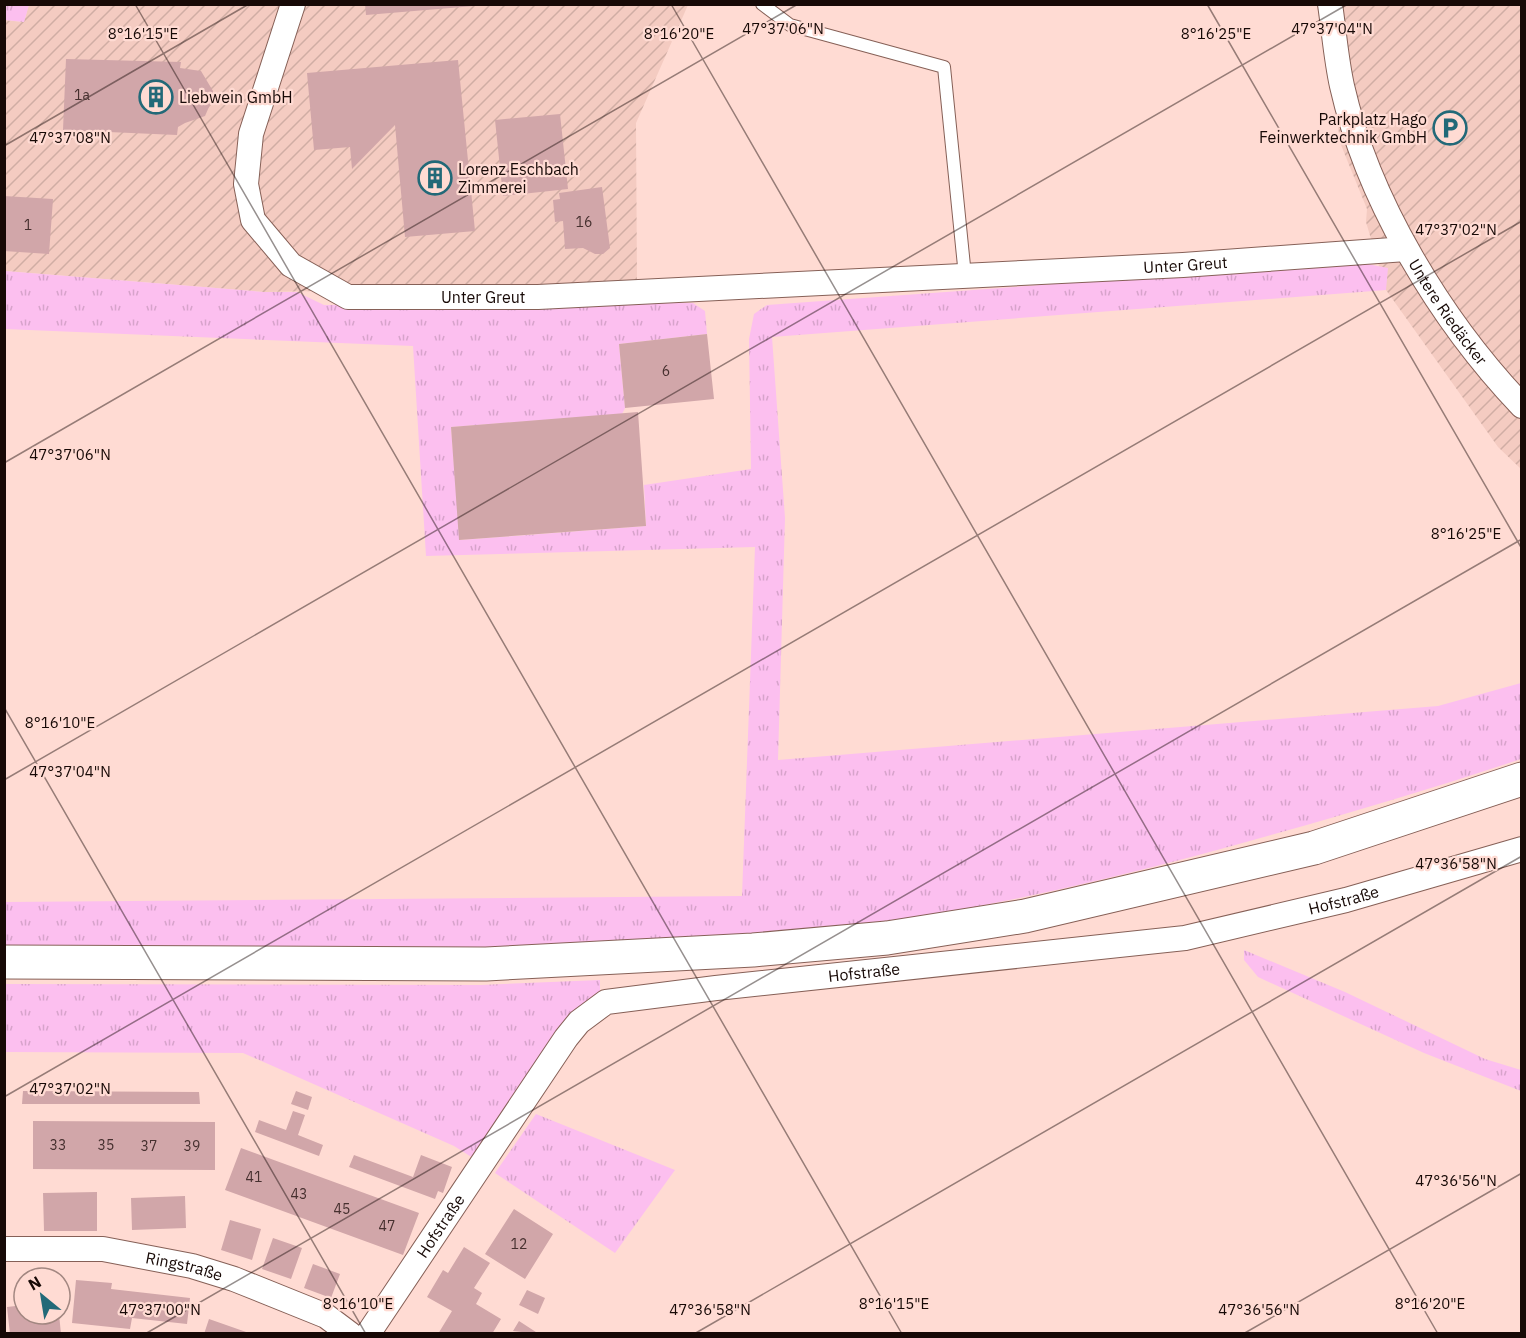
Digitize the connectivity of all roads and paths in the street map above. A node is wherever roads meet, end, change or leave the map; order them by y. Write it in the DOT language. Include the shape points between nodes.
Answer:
graph roads {
  1 [pos="293,4"];
  2 [pos="762,4"];
  3 [pos="1330,4"];
  4 [pos="1406,249"];
  5 [pos="965,276"];
  6 [pos="1521,406"];
  7 [pos="1521,779"];
  8 [pos="1521,849"];
  9 [pos="4,962"];
  10 [pos="4,1249"];
  11 [pos="350,1334"];
  12 [pos="368,1334"];
  1 -- 5 [label="street, Unter Greut" via="251,134 246,184 253,220 291,265 348,297 538,297"];
  2 -- 5 [label="lane" via="790,25 944,68"];
  3 -- 4 [label="street, Untere Riedäcker" via="1342,86 1377,192"];
  4 -- 5 [label="street, Unter Greut"];
  4 -- 6 [label="street, Untere Riedäcker" via="1494,376"];
  7 -- 9 [label="main road" via="1314,848 1025,916 887,938 486,964"];
  8 -- 12 [label="street, Hofstraße" via="1346,900 1185,938 606,1002 579,1022 566,1038"];
  10 -- 11 [label="street, Ringstraße" via="103,1249 192,1266 326,1316"];
}
